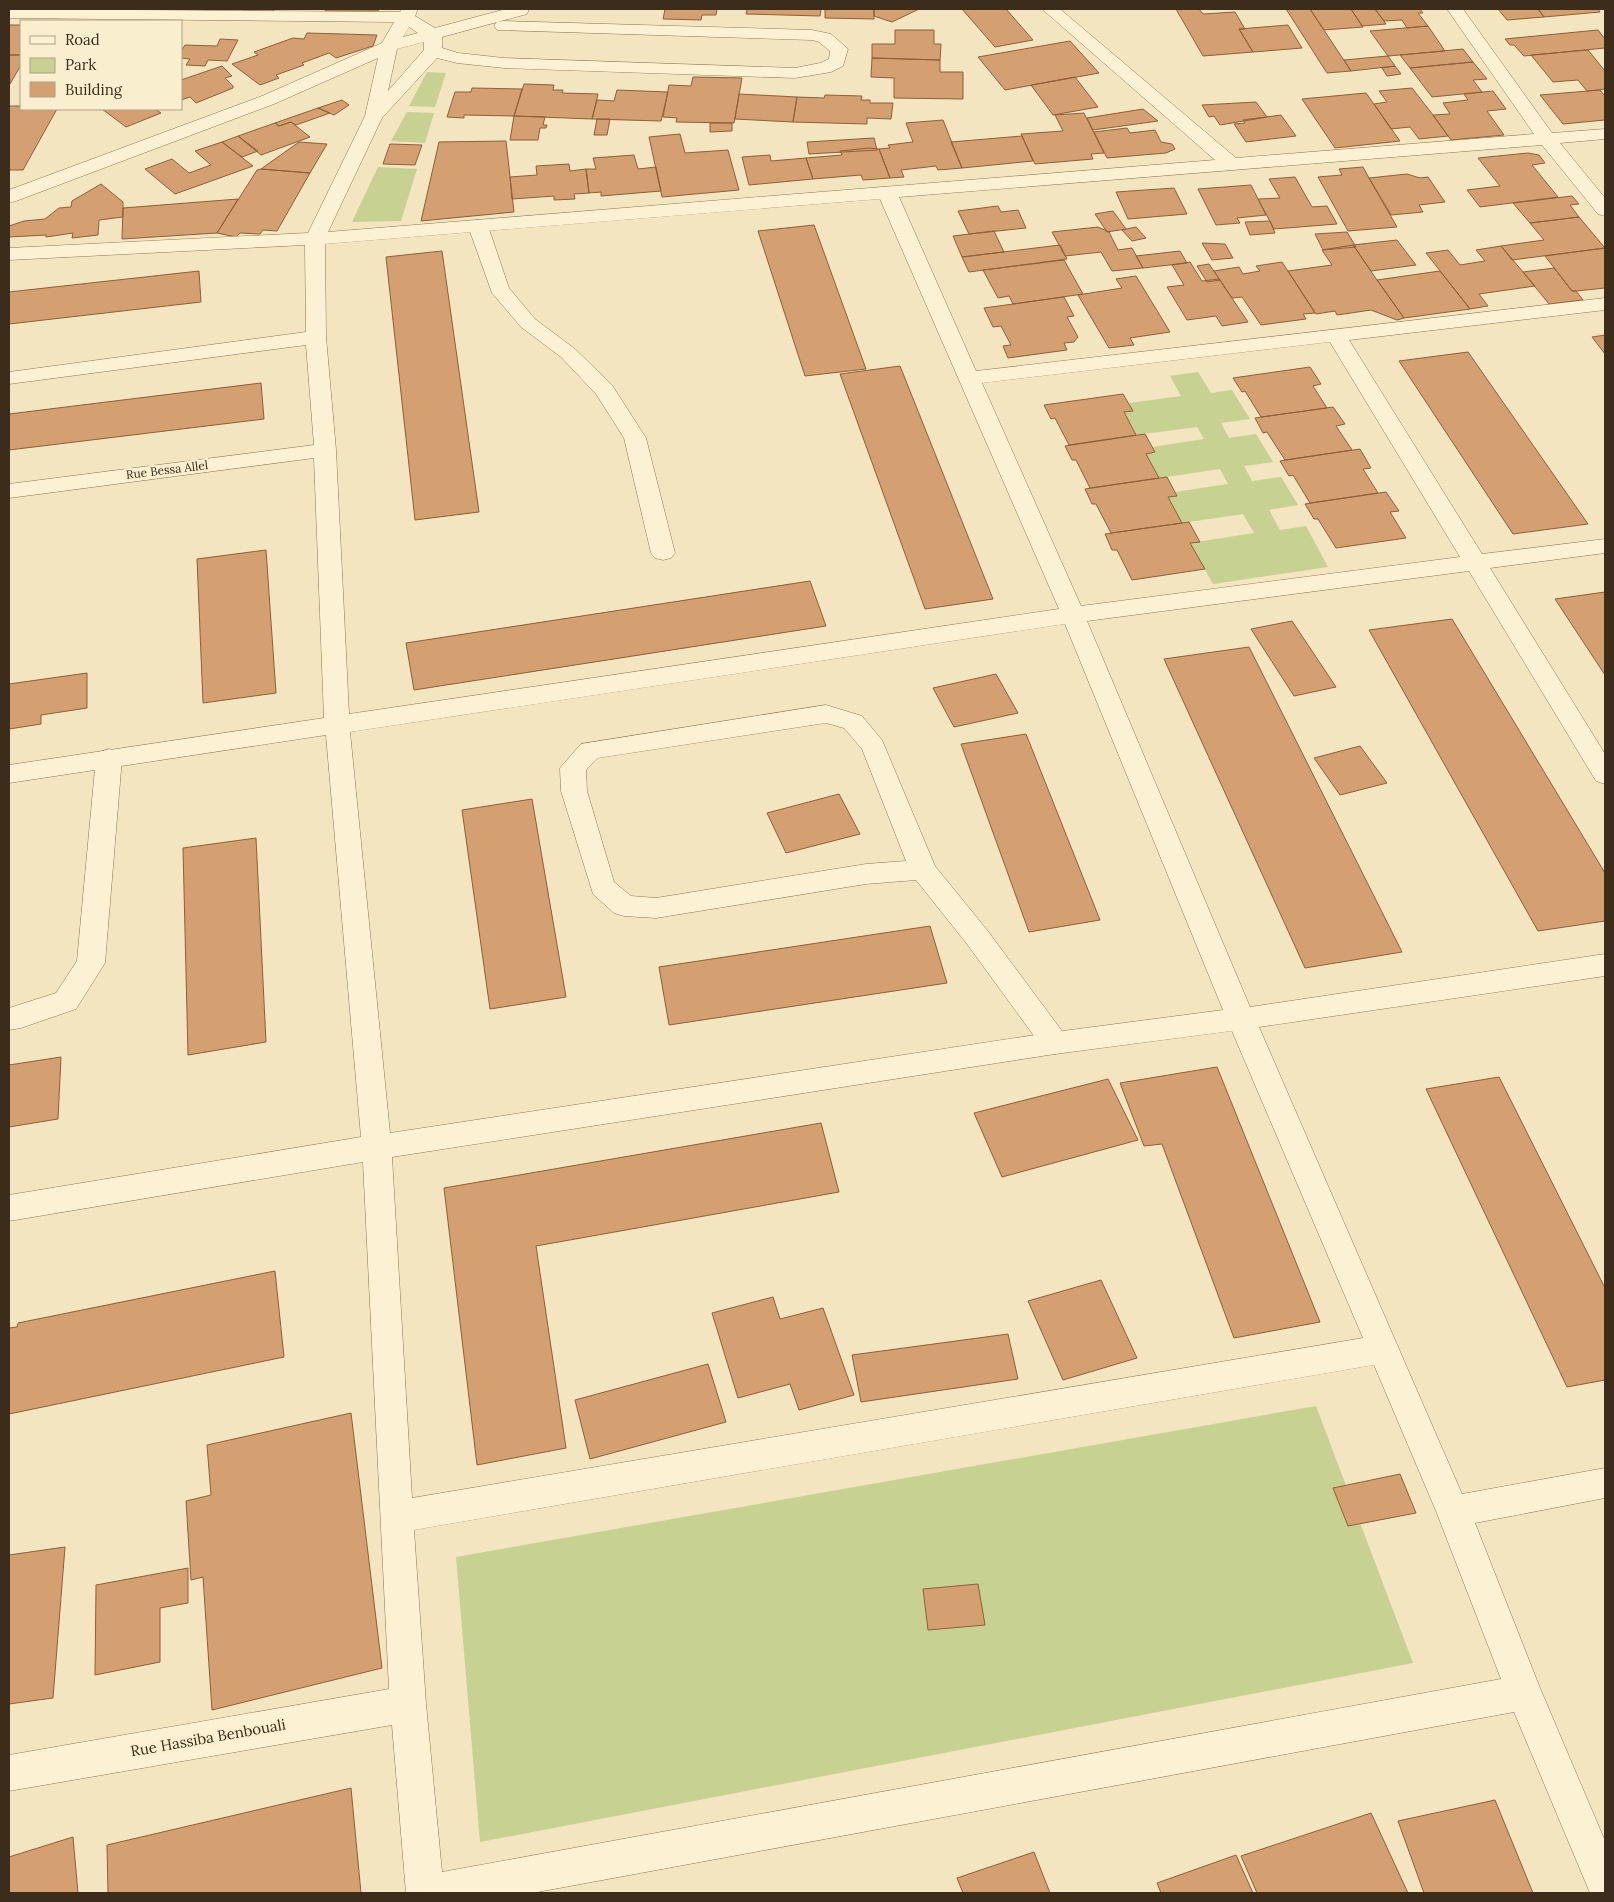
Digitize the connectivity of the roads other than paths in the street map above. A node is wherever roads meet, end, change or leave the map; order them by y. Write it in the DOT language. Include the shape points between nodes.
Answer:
graph roads {
  1 [pos="528,9"];
  2 [pos="541,9"];
  3 [pos="1050,9"];
  4 [pos="1455,9"];
  5 [pos="9,13"];
  6 [pos="407,13"];
  7 [pos="503,26"];
  8 [pos="433,43"];
  9 [pos="389,46"];
  10 [pos="385,68"];
  11 [pos="268,100"];
  12 [pos="374,116"];
  13 [pos="1605,134"];
  14 [pos="1547,139"];
  15 [pos="1232,165"];
  16 [pos="887,192"];
  17 [pos="9,197"];
  18 [pos="1605,210"];
  19 [pos="478,226"];
  20 [pos="315,239"];
  21 [pos="9,254"];
  22 [pos="1605,304"];
  23 [pos="316,337"];
  24 [pos="1337,337"];
  25 [pos="9,378"];
  26 [pos="969,378"];
  27 [pos="325,450"];
  28 [pos="9,491"];
  29 [pos="1605,546"];
  30 [pos="663,553"];
  31 [pos="1473,563"];
  32 [pos="1073,615"];
  33 [pos="337,724"];
  34 [pos="109,758"];
  35 [pos="9,774"];
  36 [pos="1605,776"];
  37 [pos="923,870"];
  38 [pos="1605,965"];
  39 [pos="9,1018"];
  40 [pos="1241,1019"];
  41 [pos="1055,1042"];
  42 [pos="377,1147"];
  43 [pos="9,1208"];
  44 [pos="1382,1349"];
  45 [pos="1605,1483"];
  46 [pos="1454,1511"];
  47 [pos="396,1517"];
  48 [pos="1524,1692"];
  49 [pos="408,1704"];
  50 [pos="9,1773"];
  51 [pos="1605,1885"];
  52 [pos="425,1893"];
  53 [pos="431,1893"];
  1 -- 8 [label="street"];
  2 -- 7 [label="street"];
  3 -- 15 [label="street"];
  4 -- 14 [label="street"];
  5 -- 6 [label="street"];
  6 -- 8 [label="street"];
  6 -- 9 [label="street"];
  7 -- 8 [label="street"];
  7 -- 8 [label="street" via="812,35 824,38 840,49 836,62 826,68 795,73 504,64 456,58"];
  8 -- 9 [label="street"];
  8 -- 10 [label="street"];
  8 -- 12 [label="street" via="392,98"];
  9 -- 10 [label="street"];
  9 -- 11 [label="street"];
  10 -- 11 [label="street"];
  10 -- 12 [label="street"];
  11 -- 17 [label="street"];
  12 -- 20 [label="street"];
  13 -- 14 [label="street"];
  14 -- 15 [label="street"];
  14 -- 18 [label="street"];
  15 -- 16 [label="street"];
  16 -- 19 [label="street"];
  16 -- 26 [label="street"];
  19 -- 20 [label="street"];
  19 -- 30 [label="street" via="499,289 528,323 568,353 604,390 635,438"];
  20 -- 21 [label="street"];
  20 -- 23 [label="street"];
  22 -- 24 [label="street"];
  23 -- 25 [label="street"];
  23 -- 27 [label="street"];
  24 -- 26 [label="street"];
  24 -- 31 [label="street"];
  26 -- 32 [label="street"];
  27 -- 28 [label="street, Rue Bessa Allel"];
  27 -- 33 [label="street"];
  29 -- 31 [label="street"];
  31 -- 32 [label="street"];
  31 -- 36 [label="street"];
  32 -- 33 [label="street"];
  32 -- 40 [label="street"];
  33 -- 34 [label="street"];
  33 -- 42 [label="street"];
  34 -- 35 [label="street"];
  34 -- 39 [label="street" via="91,963 66,1001"];
  37 -- 37 [label="street" via="866,874 656,908 624,906 602,887 574,791 573,768 590,750 826,714 853,722 873,746"];
  37 -- 41 [label="street" via="977,936"];
  38 -- 40 [label="street"];
  40 -- 41 [label="street"];
  40 -- 44 [label="street"];
  41 -- 42 [label="street"];
  42 -- 43 [label="street"];
  42 -- 47 [label="street"];
  44 -- 46 [label="street"];
  44 -- 47 [label="street"];
  45 -- 46 [label="street"];
  46 -- 48 [label="street"];
  47 -- 49 [label="street"];
  48 -- 51 [label="street"];
  48 -- 53 [label="street"];
  49 -- 50 [label="street, Rue Hassiba Benbouali"];
  49 -- 52 [label="street"];
}
